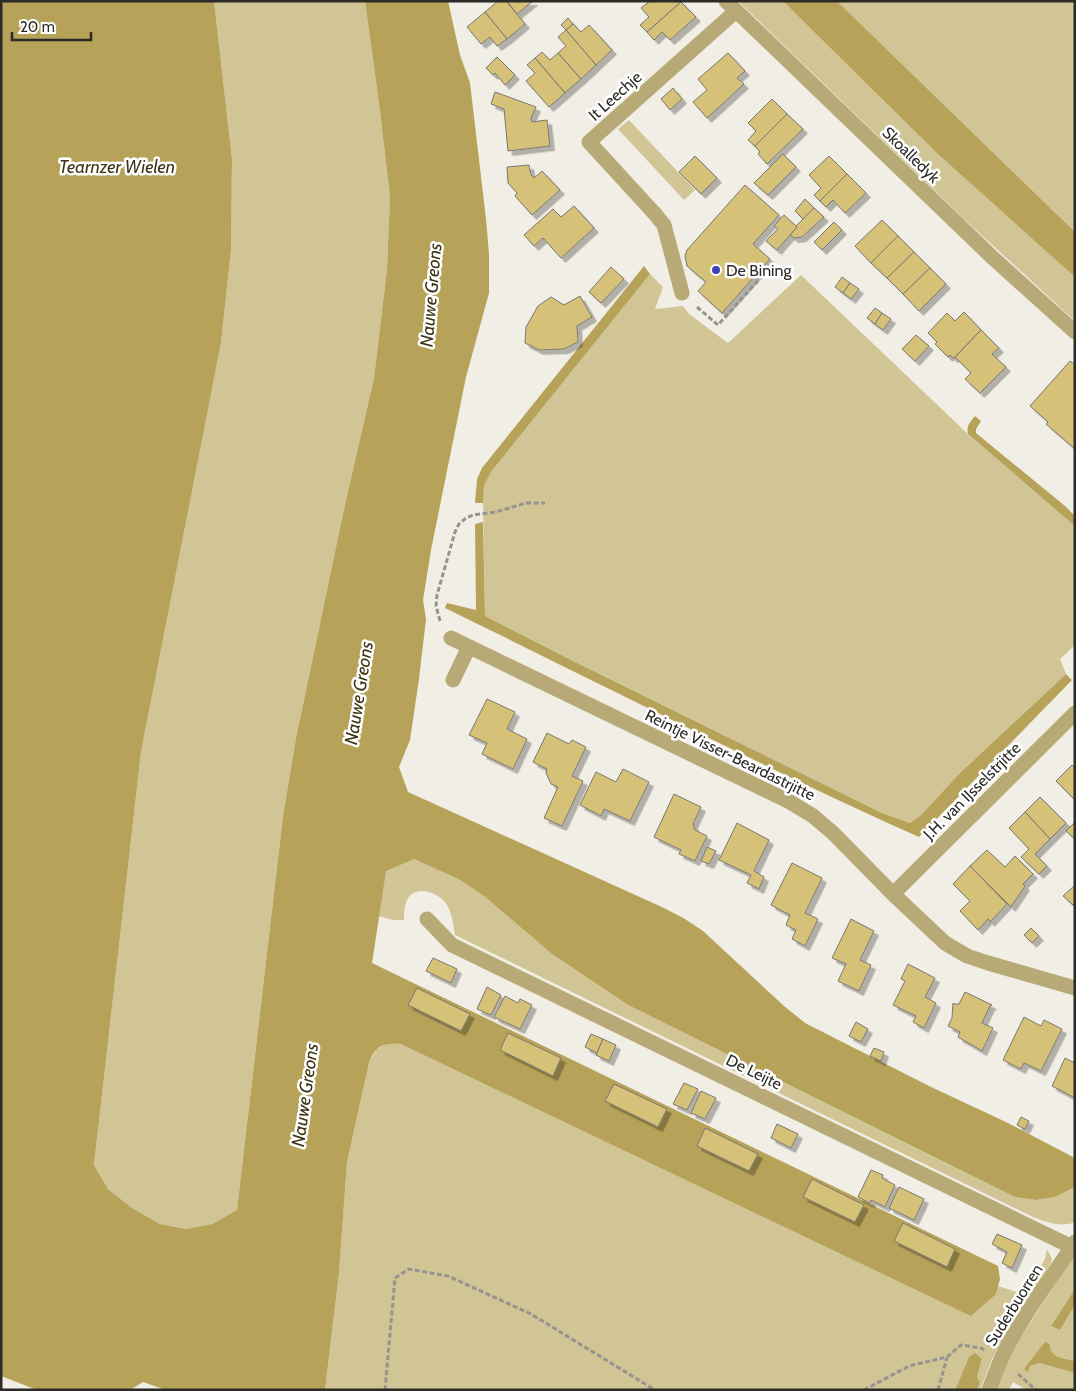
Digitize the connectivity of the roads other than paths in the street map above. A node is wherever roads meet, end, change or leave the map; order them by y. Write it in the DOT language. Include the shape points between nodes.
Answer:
graph roads {
  1 [pos="731,6"];
  2 [pos="682,292"];
  3 [pos="1075,332"];
  4 [pos="451,638"];
  5 [pos="469,647"];
  6 [pos="453,680"];
  7 [pos="1075,713"];
  8 [pos="893,894"];
  9 [pos="427,919"];
  10 [pos="1075,988"];
  11 [pos="1073,1245"];
  12 [pos="989,1390"];
  1 -- 2 [label="street, It Leechje" via="589,142 664,225"];
  1 -- 3 [label="street, Skoalledyk"];
  4 -- 5 [label="street, Reintje Visser-Beardastrjitte"];
  5 -- 6 [label="street"];
  5 -- 8 [label="street, Reintje Visser-Beardastrjitte" via="790,802 832,833"];
  7 -- 8 [label="street, J.H. van IJsselstrjitte"];
  8 -- 10 [label="street, Reintje Visser-Beardastrjitte" via="945,943 967,956"];
  9 -- 11 [label="street, De Leijte" via="452,945"];
  11 -- 12 [label="street, Suderbuorren" via="1031,1307 1001,1359"];
}
